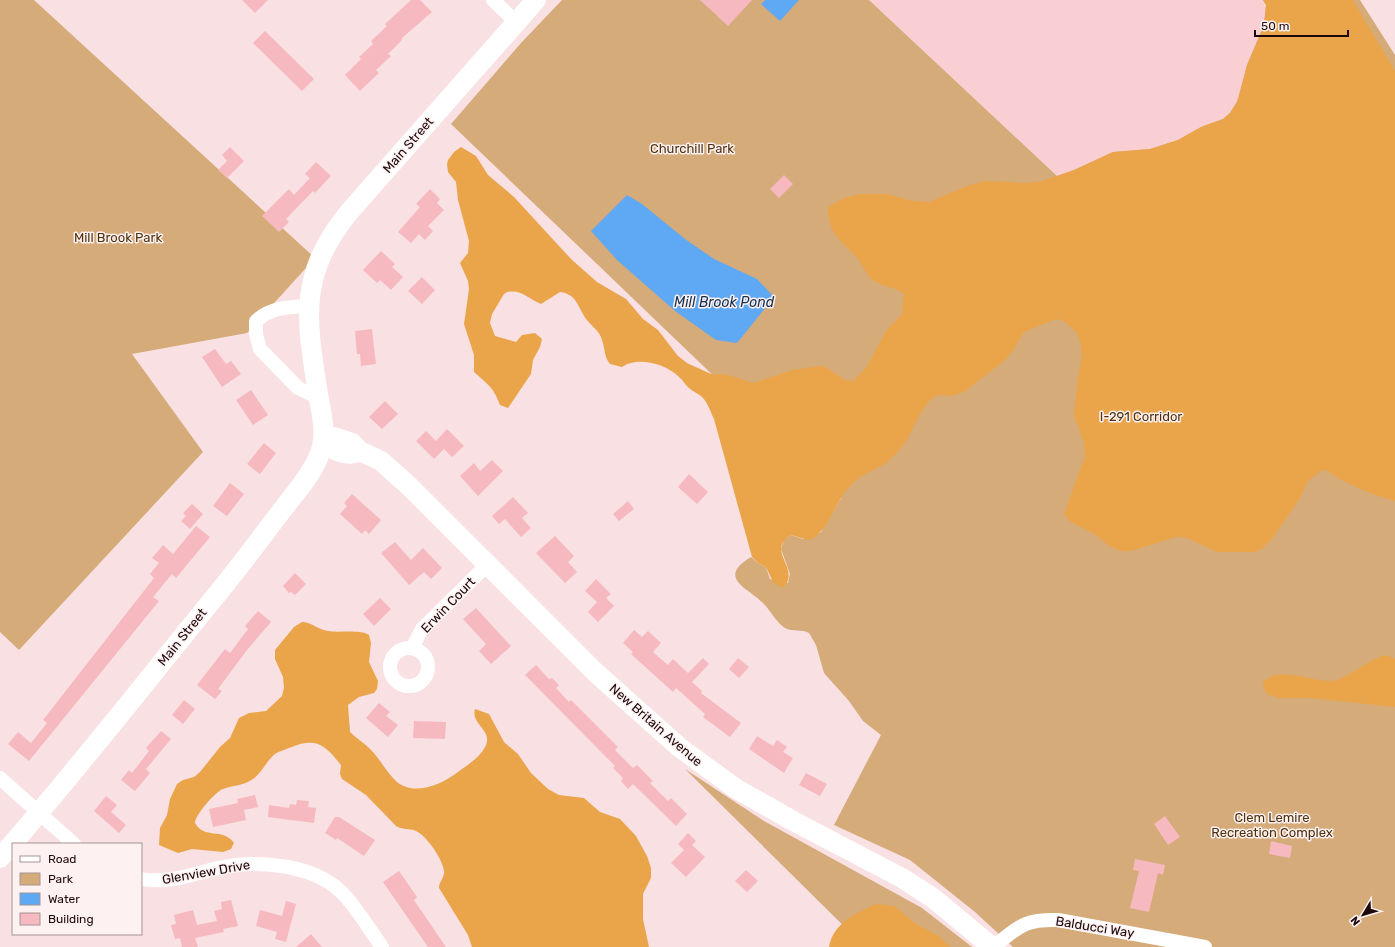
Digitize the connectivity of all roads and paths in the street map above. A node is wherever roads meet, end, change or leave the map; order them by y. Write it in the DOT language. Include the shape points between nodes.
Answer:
graph roads {
  1 [pos="493,0"];
  2 [pos="536,0"];
  3 [pos="516,22"];
  4 [pos="308,306"];
  5 [pos="319,398"];
  6 [pos="324,440"];
  7 [pos="488,564"];
  8 [pos="412,648"];
  9 [pos="0,778"];
  10 [pos="39,814"];
  11 [pos="13,843"];
  12 [pos="73,843"];
  13 [pos="12,844"];
  14 [pos="0,858"];
  15 [pos="142,879"];
  16 [pos="382,947"];
  17 [pos="993,947"];
  18 [pos="1204,947"];
  1 -- 3 [label="street"];
  2 -- 3 [label="main road, Main Street"];
  3 -- 4 [label="main road, Main Street" via="330,236 316,267"];
  4 -- 5 [label="main road, Main Street"];
  4 -- 5 [label="street" via="276,309 264,314 256,321 256,334 260,349 279,370 298,388"];
  5 -- 6 [label="main road, Main Street"];
  6 -- 7 [label="main road, New Britain Avenue" via="330,448 349,454 360,451 381,461"];
  6 -- 10 [label="main road, Main Street" via="312,471 246,558"];
  7 -- 8 [label="street, Erwin Court" via="422,628"];
  7 -- 17 [label="main road, New Britain Avenue" via="595,672 679,748 735,788 902,878 938,902"];
  9 -- 10 [label="street"];
  10 -- 11 [label="main road, Main Street"];
  10 -- 12 [label="street"];
  13 -- 14 [label="main road, Main Street"];
  15 -- 16 [label="street, Glenview Drive" via="154,882 220,867 256,863 284,866 326,881 346,896"];
  17 -- 18 [label="street, Balducci Way" via="1023,925 1040,920 1058,920"];
}
